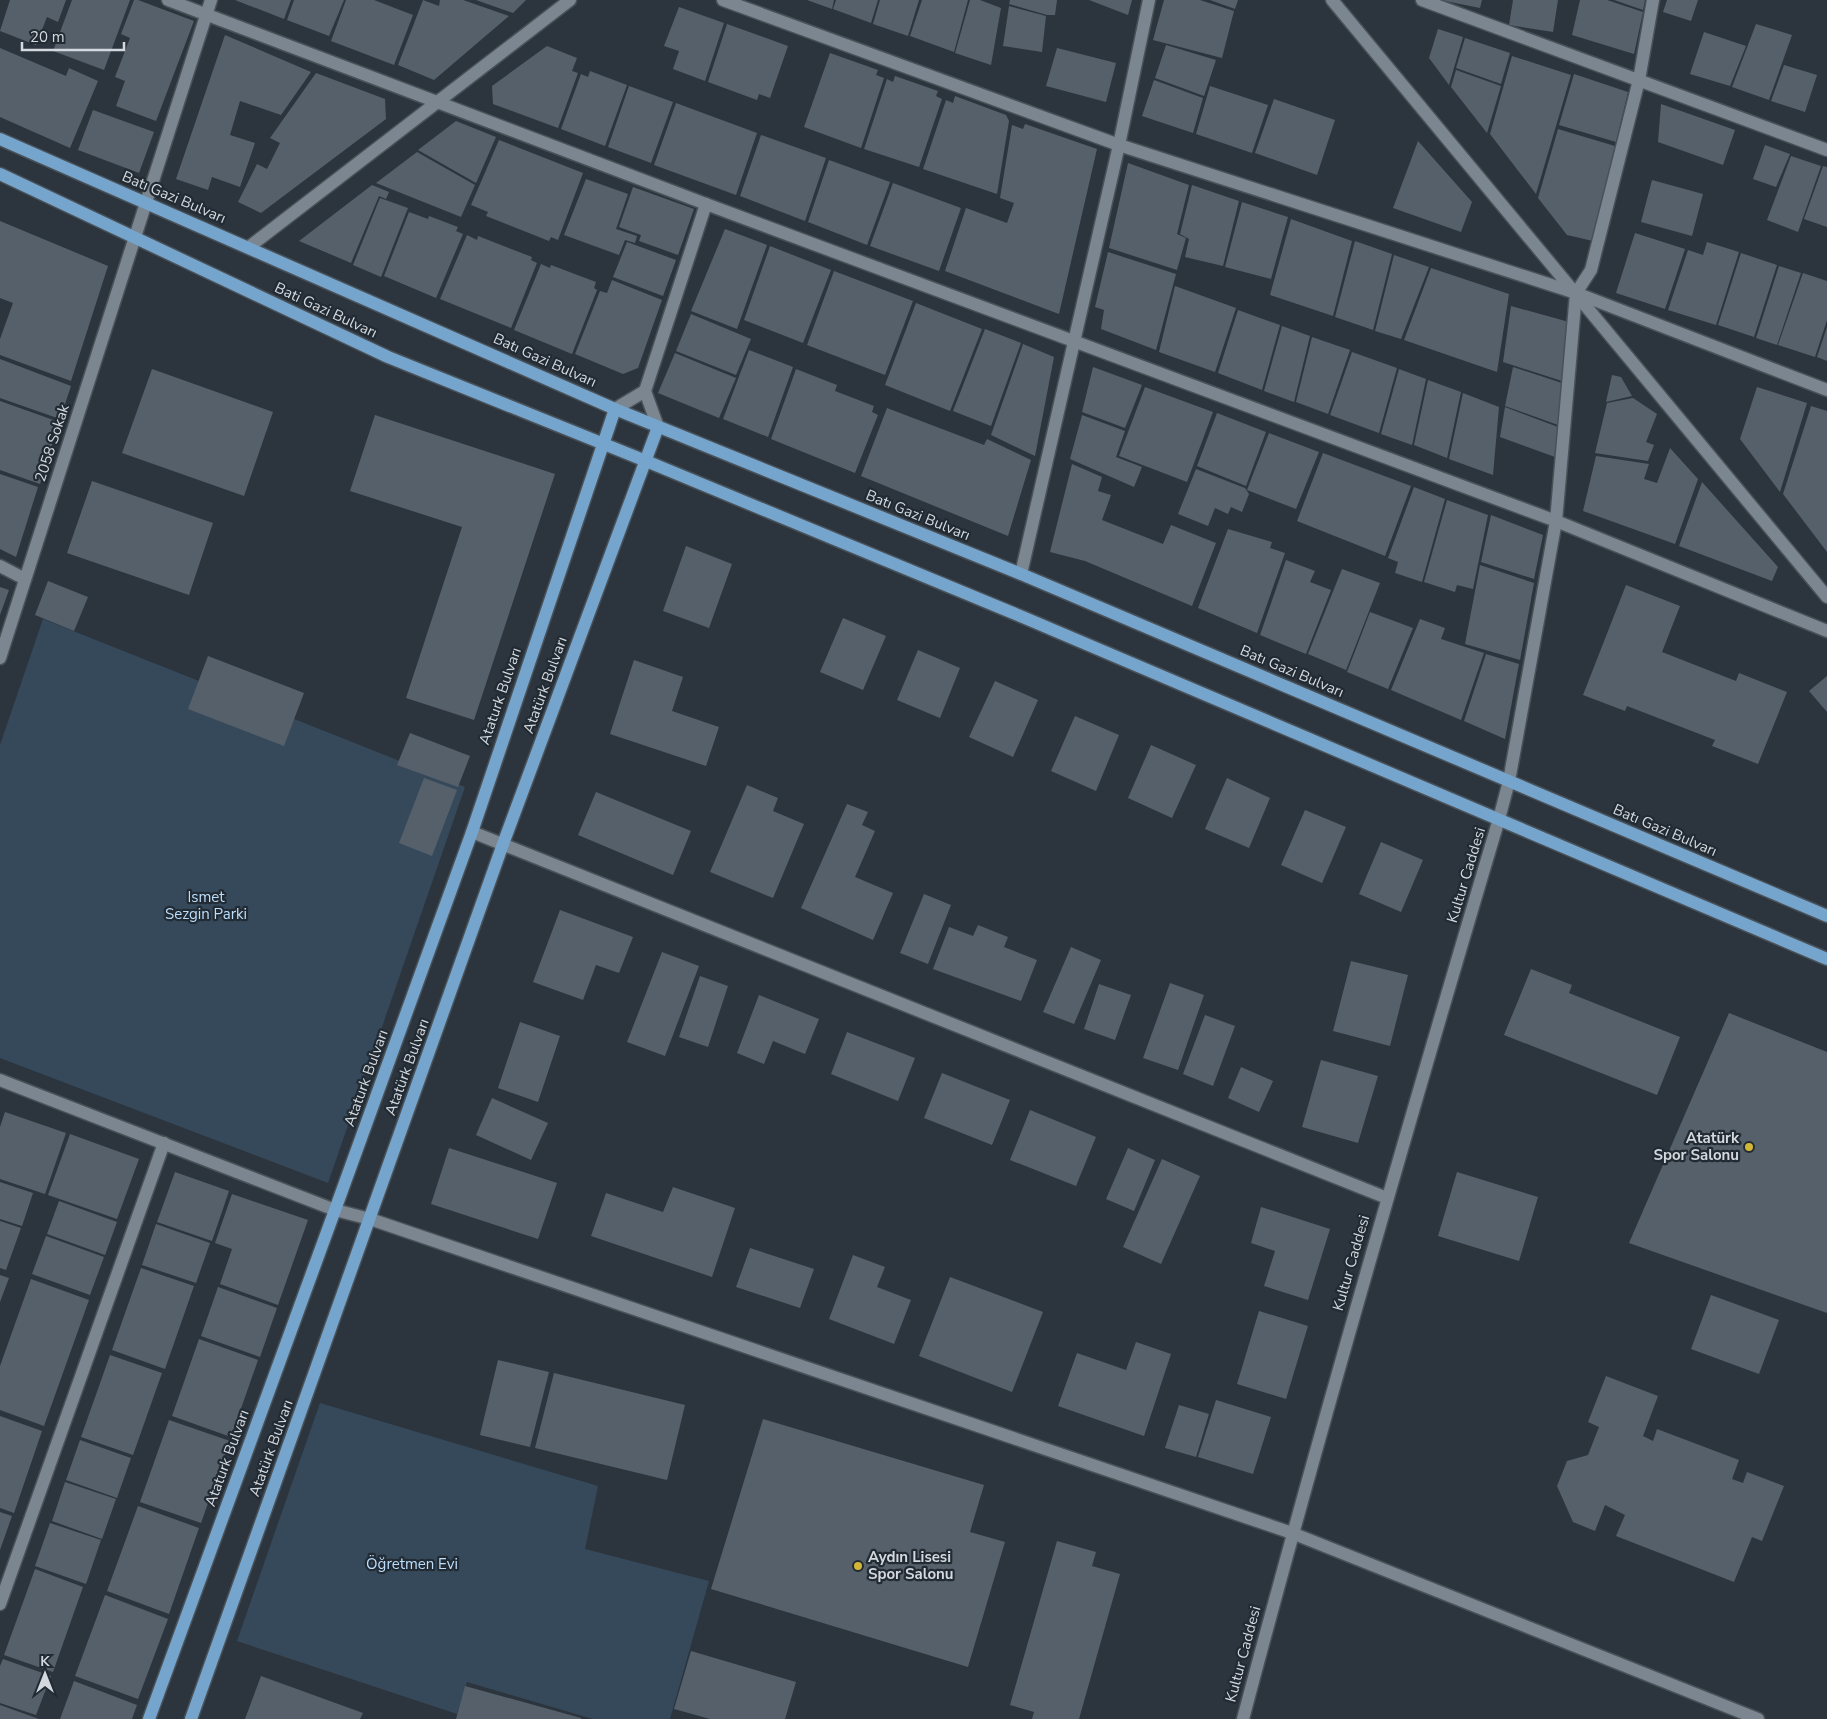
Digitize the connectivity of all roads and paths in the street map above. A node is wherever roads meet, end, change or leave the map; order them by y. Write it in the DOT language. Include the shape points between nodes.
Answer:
graph roads {
  1 [pos="168,0"];
  2 [pos="211,0"];
  3 [pos="570,0"];
  4 [pos="723,0"];
  5 [pos="1149,0"];
  6 [pos="1332,0"];
  7 [pos="1423,0"];
  8 [pos="1654,0"];
  9 [pos="206,14"];
  10 [pos="1639,80"];
  11 [pos="438,103"];
  12 [pos="0,138"];
  13 [pos="1118,145"];
  14 [pos="1827,150"];
  15 [pos="0,174"];
  16 [pos="147,203"];
  17 [pos="706,204"];
  18 [pos="134,238"];
  19 [pos="249,247"];
  20 [pos="1576,293"];
  21 [pos="1074,340"];
  22 [pos="1827,390"];
  23 [pos="646,391"];
  24 [pos="615,409"];
  25 [pos="658,427"];
  26 [pos="602,444"];
  27 [pos="646,461"];
  28 [pos="1556,522"];
  29 [pos="0,566"];
  30 [pos="1021,574"];
  31 [pos="25,579"];
  32 [pos="1827,597"];
  33 [pos="1827,631"];
  34 [pos="0,658"];
  35 [pos="1509,781"];
  36 [pos="1499,819"];
  37 [pos="472,832"];
  38 [pos="503,844"];
  39 [pos="1827,916"];
  40 [pos="1827,959"];
  41 [pos="0,1080"];
  42 [pos="164,1143"];
  43 [pos="1387,1198"];
  44 [pos="336,1210"];
  45 [pos="370,1219"];
  46 [pos="1292,1533"];
  47 [pos="0,1604"];
  48 [pos="149,1719"];
  49 [pos="191,1719"];
  50 [pos="1243,1719"];
  51 [pos="1758,1719"];
  1 -- 9 [label="street"];
  2 -- 9 [label="street, 2058 Sokak"];
  3 -- 11 [label="street"];
  4 -- 13 [label="street"];
  5 -- 13 [label="street"];
  6 -- 20 [label="street"];
  7 -- 10 [label="street"];
  8 -- 10 [label="street"];
  9 -- 11 [label="street"];
  9 -- 16 [label="street, 2058 Sokak"];
  10 -- 14 [label="street"];
  10 -- 20 [label="street" via="1591,270"];
  11 -- 17 [label="street"];
  11 -- 19 [label="street"];
  12 -- 16 [label="main road, Batı Gazi Bulvarı"];
  13 -- 20 [label="street"];
  13 -- 21 [label="street"];
  15 -- 18 [label="main road, Bati Gazi Bulvarı"];
  16 -- 18 [label="street, 2058 Sokak"];
  16 -- 19 [label="main road, Batı Gazi Bulvarı"];
  17 -- 21 [label="street"];
  17 -- 23 [label="street"];
  18 -- 26 [label="main road, Bati Gazi Bulvarı" via="388,357"];
  18 -- 31 [label="street, 2058 Sokak"];
  19 -- 24 [label="main road, Batı Gazi Bulvarı"];
  20 -- 22 [label="street"];
  20 -- 28 [label="street, Kultur Caddesi"];
  20 -- 32 [label="street"];
  21 -- 28 [label="street"];
  21 -- 30 [label="street"];
  23 -- 24 [label="street"];
  23 -- 25 [label="street"];
  24 -- 25 [label="main road, Batı Gazi Bulvarı"];
  24 -- 26 [label="main road, Ataturk Bulvarı"];
  25 -- 27 [label="main road, Atatürk Bulvarı"];
  25 -- 30 [label="main road, Batı Gazi Bulvarı"];
  26 -- 27 [label="main road, Bati Gazi Bulvarı"];
  26 -- 37 [label="main road, Ataturk Bulvarı"];
  27 -- 36 [label="main road"];
  27 -- 38 [label="main road, Atatürk Bulvarı"];
  28 -- 33 [label="street"];
  28 -- 35 [label="street, Kultur Caddesi"];
  29 -- 31 [label="street"];
  30 -- 35 [label="main road, Batı Gazi Bulvarı"];
  31 -- 34 [label="street, 2058 Sokak"];
  35 -- 36 [label="street, Kultur Caddesi"];
  35 -- 39 [label="main road, Batı Gazi Bulvarı"];
  36 -- 40 [label="main road"];
  36 -- 43 [label="street, Kultur Caddesi"];
  37 -- 38 [label="street"];
  37 -- 44 [label="main road, Ataturk Bulvarı"];
  38 -- 43 [label="street"];
  38 -- 45 [label="main road, Atatürk Bulvarı"];
  41 -- 42 [label="street"];
  42 -- 44 [label="street"];
  42 -- 47 [label="street"];
  43 -- 46 [label="street, Kultur Caddesi"];
  44 -- 45 [label="street"];
  44 -- 48 [label="main road, Ataturk Bulvarı"];
  45 -- 46 [label="street"];
  45 -- 49 [label="main road, Atatürk Bulvarı"];
  46 -- 50 [label="street, Kultur Caddesi"];
  46 -- 51 [label="street"];
}
